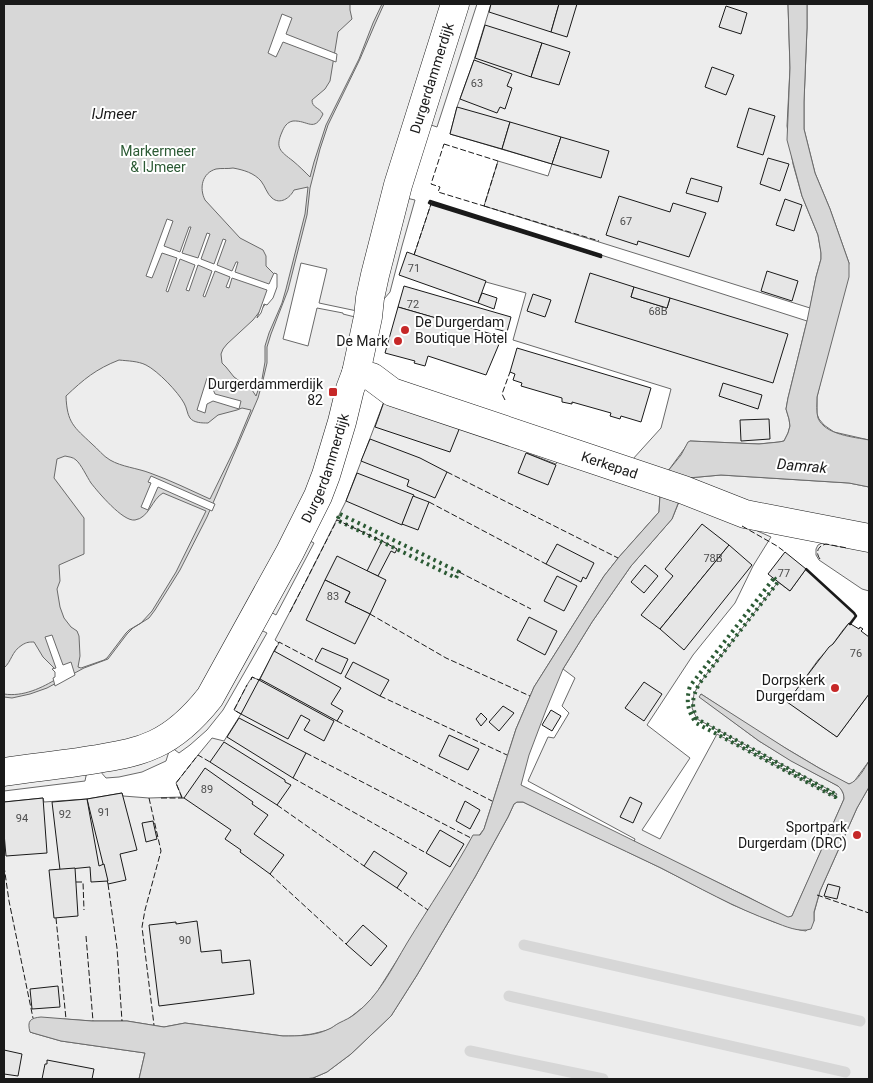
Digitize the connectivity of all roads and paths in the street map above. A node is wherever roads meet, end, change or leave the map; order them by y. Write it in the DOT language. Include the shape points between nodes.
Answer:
graph roads {
  1 [pos="455,4"];
  2 [pos="356,373"];
  3 [pos="869,538"];
  4 [pos="4,772"];
  1 -- 2 [label="street, Durgerdammerdijk" via="386,230"];
  2 -- 3 [label="street, Kerkepad" via="372,377 392,392 673,486 745,514"];
  2 -- 4 [label="street, Durgerdammerdijk" via="326,475 304,524 210,697 197,713 168,737 142,750"];
}
